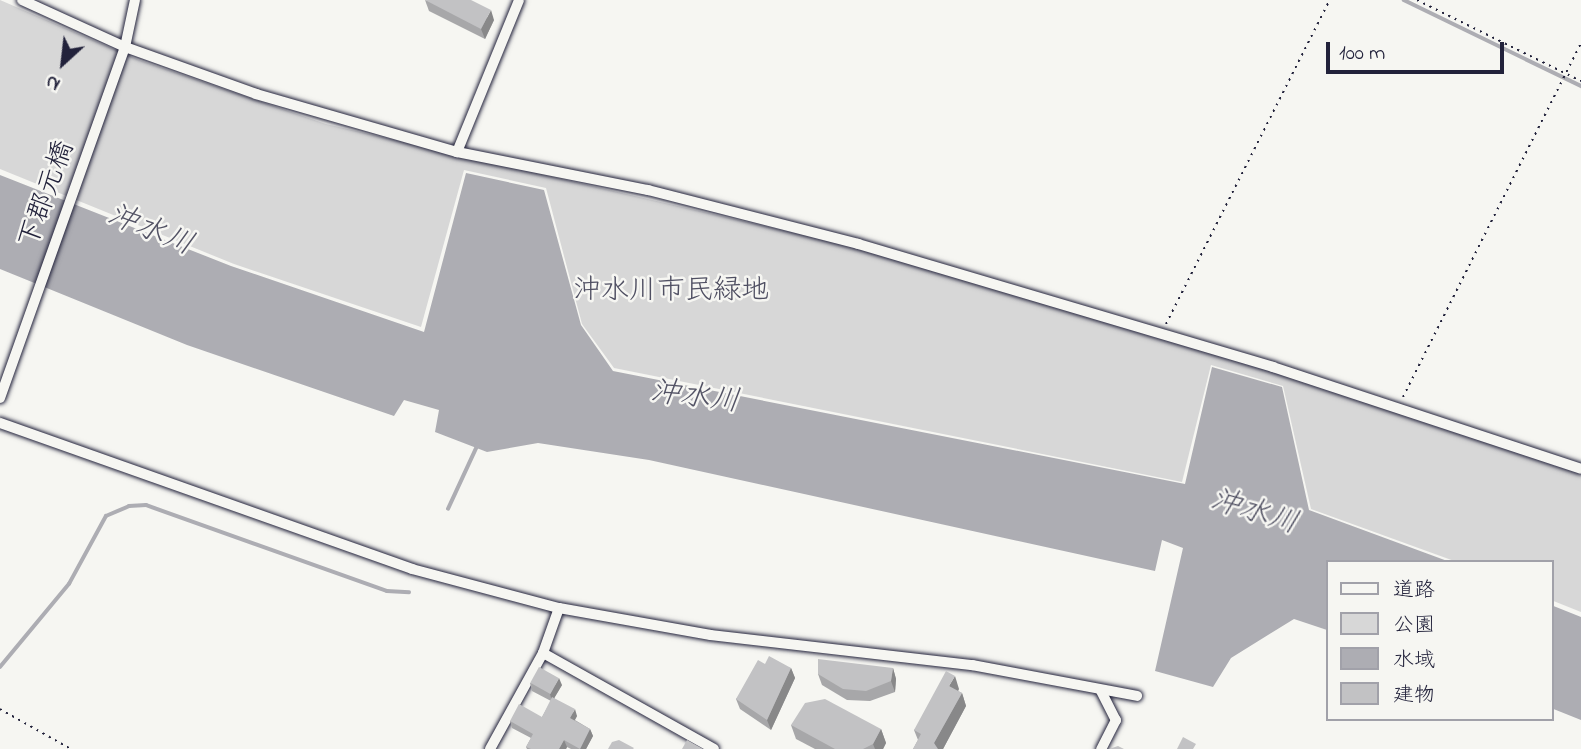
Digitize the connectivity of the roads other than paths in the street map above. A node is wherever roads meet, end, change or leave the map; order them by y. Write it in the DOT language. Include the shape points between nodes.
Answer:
graph roads {
  1 [pos="22,0"];
  2 [pos="135,0"];
  3 [pos="519,0"];
  4 [pos="125,47"];
  5 [pos="457,152"];
  6 [pos="0,398"];
  7 [pos="0,422"];
  8 [pos="1581,469"];
  9 [pos="559,608"];
  10 [pos="543,653"];
  11 [pos="1101,691"];
  12 [pos="1137,696"];
  13 [pos="490,749"];
  14 [pos="714,749"];
  15 [pos="1101,749"];
  1 -- 4 [label="street"];
  2 -- 4 [label="street, 下郡元橋"];
  3 -- 5 [label="street"];
  4 -- 5 [label="street" via="256,94"];
  4 -- 6 [label="street, 下郡元橋"];
  5 -- 8 [label="street" via="648,190 845,240 1161,334"];
  7 -- 9 [label="street" via="400,565"];
  9 -- 10 [label="street"];
  9 -- 11 [label="street" via="711,635 972,665"];
  10 -- 13 [label="street"];
  10 -- 14 [label="street"];
  11 -- 12 [label="street"];
  11 -- 15 [label="street" via="1116,720"];
}
